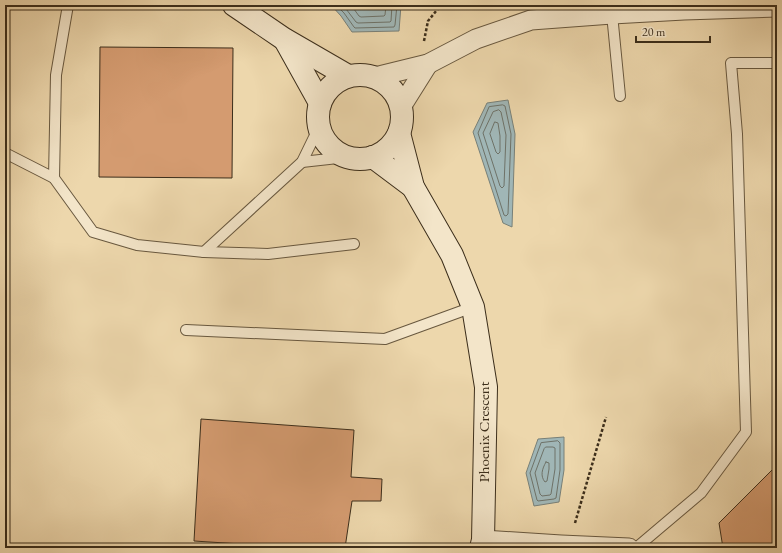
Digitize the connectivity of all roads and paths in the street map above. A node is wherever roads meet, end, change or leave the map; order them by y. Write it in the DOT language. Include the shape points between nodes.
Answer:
graph roads {
  1 [pos="68,5"];
  2 [pos="234,5"];
  3 [pos="441,5"];
  4 [pos="777,7"];
  5 [pos="531,13"];
  6 [pos="612,14"];
  7 [pos="284,39"];
  8 [pos="423,44"];
  9 [pos="777,63"];
  10 [pos="428,64"];
  11 [pos="348,76"];
  12 [pos="375,77"];
  13 [pos="620,96"];
  14 [pos="320,103"];
  15 [pos="401,107"];
  16 [pos="319,128"];
  17 [pos="399,133"];
  18 [pos="5,153"];
  19 [pos="347,157"];
  20 [pos="373,157"];
  21 [pos="302,162"];
  22 [pos="54,178"];
  23 [pos="413,187"];
  24 [pos="354,244"];
  25 [pos="204,252"];
  26 [pos="473,308"];
  27 [pos="186,330"];
  28 [pos="606,417"];
  29 [pos="574,526"];
  30 [pos="482,544"];
  31 [pos="629,548"];
  32 [pos="636,548"];
  1 -- 22 [label="lane" via="56,74"];
  2 -- 7 [label="street"];
  3 -- 8 [label="path" via="428,21"];
  4 -- 6 [label="street"];
  5 -- 6 [label="street"];
  5 -- 10 [label="street"];
  6 -- 13 [label="lane"];
  7 -- 11 [label="street"];
  7 -- 14 [label="street"];
  9 -- 32 [label="lane" via="731,63 737,134 746,432 701,493"];
  10 -- 12 [label="street"];
  10 -- 15 [label="street"];
  11 -- 12 [label="street" via="362,74"];
  11 -- 14 [label="street" via="336,82"];
  12 -- 15 [label="street" via="392,89"];
  14 -- 16 [label="street"];
  15 -- 17 [label="street"];
  16 -- 19 [label="street" via="325,140"];
  16 -- 21 [label="lane"];
  17 -- 20 [label="street" via="384,152"];
  17 -- 23 [label="street, Phoenix Crescent"];
  18 -- 22 [label="lane"];
  19 -- 20 [label="street"];
  19 -- 21 [label="lane"];
  20 -- 23 [label="street, Phoenix Crescent"];
  21 -- 25 [label="lane"];
  22 -- 25 [label="lane" via="93,232 137,245"];
  23 -- 26 [label="street, Phoenix Crescent" via="452,255"];
  24 -- 25 [label="lane" via="268,254"];
  26 -- 27 [label="lane" via="385,339"];
  26 -- 30 [label="street, Phoenix Crescent" via="486,387"];
  28 -- 29 [label="path"];
  30 -- 31 [label="street"];
}
